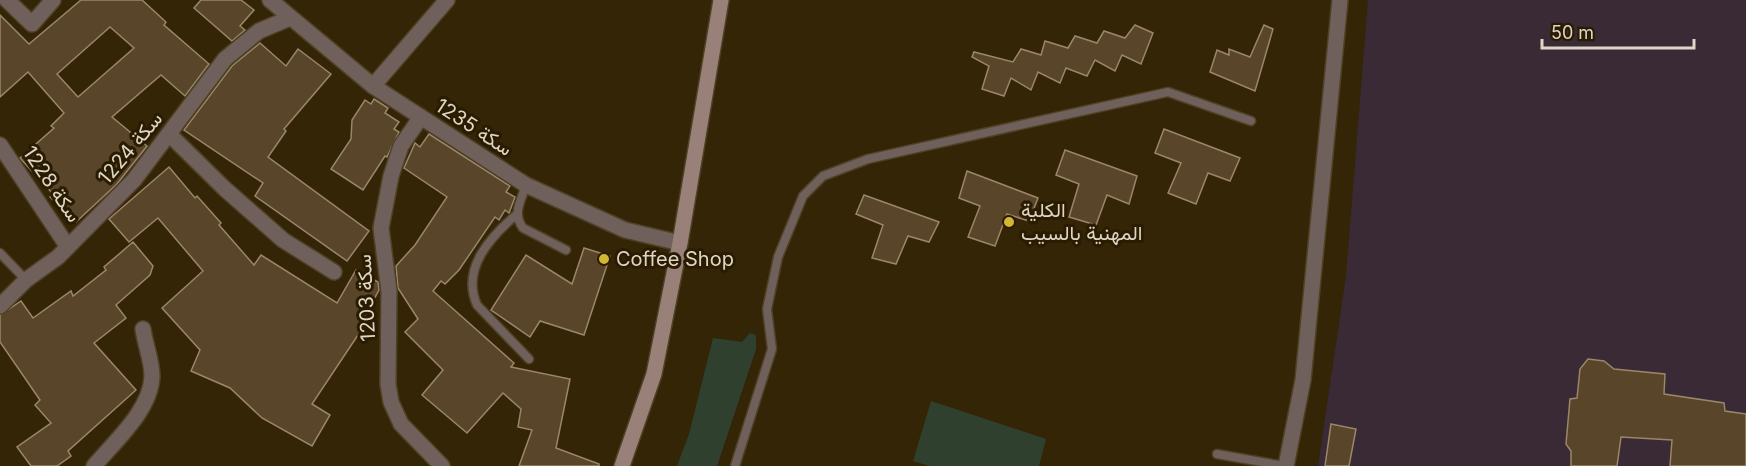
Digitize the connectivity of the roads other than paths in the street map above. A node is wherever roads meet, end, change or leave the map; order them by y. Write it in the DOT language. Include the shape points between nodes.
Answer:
graph roads {
  1 [pos="7,0"];
  2 [pos="53,0"];
  3 [pos="270,0"];
  4 [pos="447,0"];
  5 [pos="721,0"];
  6 [pos="1340,0"];
  7 [pos="290,18"];
  8 [pos="373,86"];
  9 [pos="421,117"];
  10 [pos="1251,121"];
  11 [pos="170,135"];
  12 [pos="0,145"];
  13 [pos="526,185"];
  14 [pos="516,215"];
  15 [pos="680,243"];
  16 [pos="68,247"];
  17 [pos="566,250"];
  18 [pos="0,253"];
  19 [pos="334,272"];
  20 [pos="26,280"];
  21 [pos="0,306"];
  22 [pos="143,329"];
  23 [pos="530,359"];
  24 [pos="1217,454"];
  25 [pos="94,466"];
  26 [pos="444,466"];
  27 [pos="622,466"];
  28 [pos="735,466"];
  29 [pos="1285,466"];
  1 -- 2 [label="street" via="32,24"];
  3 -- 7 [label="street, سكة 1235"];
  4 -- 8 [label="street"];
  5 -- 15 [label="main road"];
  6 -- 29 [label="street" via="1303,380"];
  7 -- 8 [label="street, سكة 1235"];
  7 -- 11 [label="street, سكة 1224" via="259,31 225,59"];
  8 -- 9 [label="street, سكة 1235"];
  9 -- 13 [label="street, سكة 1235"];
  9 -- 26 [label="street, سكة 1203" via="401,146 381,228 389,291 388,384 401,424"];
  10 -- 28 [label="lane" via="1168,92 868,159 823,176 803,196 778,257 767,309 772,349"];
  11 -- 16 [label="street, سكة 1224" via="134,180"];
  11 -- 19 [label="street" via="283,240"];
  12 -- 16 [label="street, سكة 1228"];
  13 -- 14 [label="lane"];
  13 -- 15 [label="street, سكة 1235" via="625,230"];
  14 -- 17 [label="lane" via="523,228"];
  14 -- 23 [label="lane" via="493,235 480,254 472,287 477,305"];
  15 -- 27 [label="main road" via="654,374"];
  16 -- 20 [label="street, سكة 1224"];
  18 -- 20 [label="lane"];
  20 -- 21 [label="street, سكة 1224"];
  22 -- 25 [label="street" via="152,376 147,398"];
  24 -- 29 [label="lane"];
}
